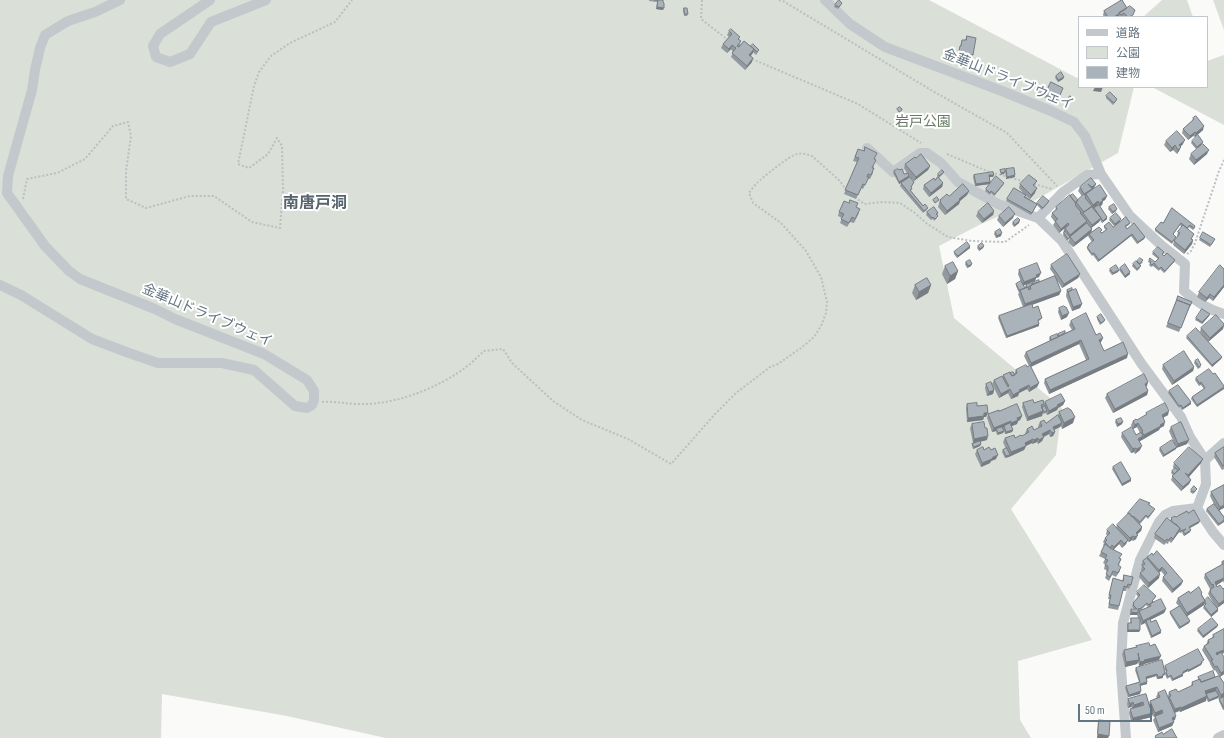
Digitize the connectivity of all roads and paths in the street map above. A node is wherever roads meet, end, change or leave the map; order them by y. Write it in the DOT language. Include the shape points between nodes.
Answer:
graph roads {
  1 [pos="120,0"];
  2 [pos="210,0"];
  3 [pos="266,0"];
  4 [pos="352,0"];
  5 [pos="702,0"];
  6 [pos="779,0"];
  7 [pos="825,0"];
  8 [pos="731,43"];
  9 [pos="749,58"];
  10 [pos="925,145"];
  11 [pos="867,148"];
  12 [pos="946,154"];
  13 [pos="1224,160"];
  14 [pos="1101,174"];
  15 [pos="1063,192"];
  16 [pos="7,193"];
  17 [pos="848,193"];
  18 [pos="854,197"];
  19 [pos="1038,218"];
  20 [pos="1179,258"];
  21 [pos="0,285"];
  22 [pos="1224,314"];
  23 [pos="312,404"];
  24 [pos="1224,443"];
  25 [pos="1205,460"];
  26 [pos="1197,508"];
  27 [pos="1224,546"];
  28 [pos="1224,735"];
  29 [pos="1126,738"];
  30 [pos="1218,738"];
  1 -- 16 [label="street" via="68,21 45,35 8,176"];
  2 -- 3 [label="street" via="160,34 153,46 156,57 170,62 190,54 211,22"];
  4 -- 16 [label="path" via="335,22 290,43 271,56 259,72 254,86 238,164 249,168 268,154 277,138 282,146 283,190 280,228 252,222 214,196 190,196 146,208 126,199 126,171 131,136 128,122 114,126 86,159 57,173 27,179 23,202"];
  5 -- 8 [label="path" via="701,19"];
  6 -- 15 [label="path" via="1007,133"];
  7 -- 14 [label="street, 金華山ドライブウェイ" via="850,24 885,47 1002,91 1074,122 1085,136"];
  9 -- 10 [label="path" via="858,104"];
  11 -- 19 [label="street" via="892,172 920,153 927,153 958,182 998,204"];
  12 -- 15 [label="path" via="987,171"];
  13 -- 20 [label="path" via="1193,247"];
  14 -- 15 [label="street" via="1086,175"];
  14 -- 20 [label="street, 金華山ドライブウェイ" via="1130,216"];
  15 -- 19 [label="street"];
  16 -- 23 [label="street, 金華山ドライブウェイ" via="45,246 80,279 264,354 307,380 314,391"];
  17 -- 23 [label="path" via="840,181 812,156 806,154 796,154 779,165 757,182 749,193 753,203 780,223 806,251 821,277 827,302 826,313 814,336 801,348 770,367 736,393 671,464 628,439 582,420 553,401 512,363 503,349 484,351 439,384 413,395 359,404 330,401"];
  18 -- 19 [label="path" via="864,204 900,203 948,237 972,241 1005,242"];
  19 -- 25 [label="street" via="1062,241 1141,363 1182,417 1190,437"];
  20 -- 22 [label="street" via="1185,264 1184,291 1204,306"];
  21 -- 23 [label="street" via="21,295 92,339 128,353 158,363 222,363 254,370 295,406 307,408"];
  24 -- 25 [label="street"];
  25 -- 26 [label="street" via="1206,484"];
  26 -- 27 [label="street"];
  26 -- 29 [label="street" via="1164,515 1140,560 1123,623 1121,668"];
  28 -- 30 [label="street"];
}
